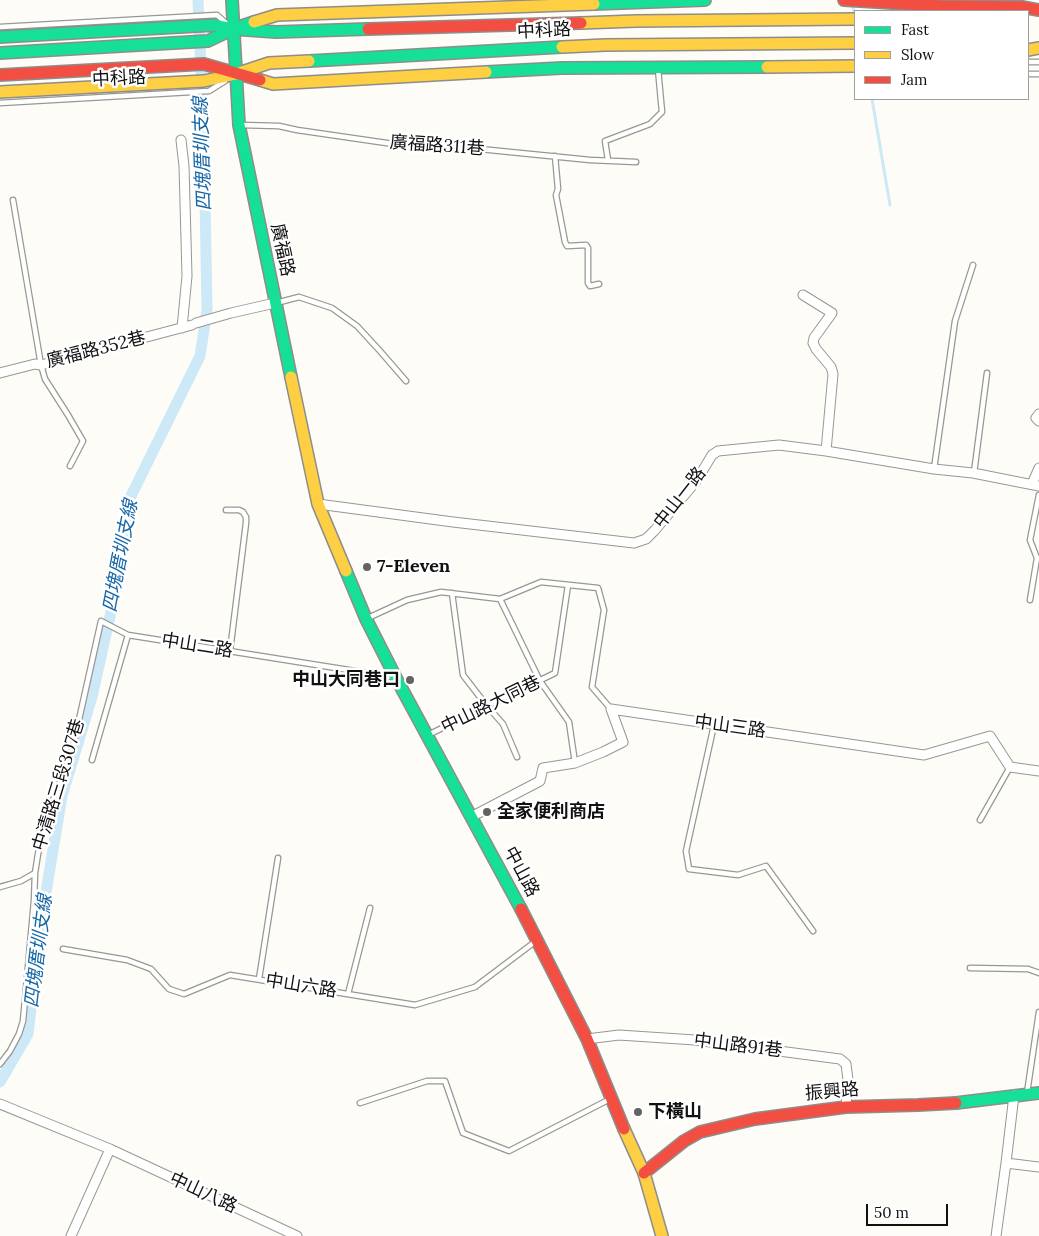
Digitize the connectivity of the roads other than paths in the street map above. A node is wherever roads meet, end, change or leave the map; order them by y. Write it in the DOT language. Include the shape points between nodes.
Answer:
graph roads {
  1 [pos="232,0"];
  2 [pos="704,0"];
  3 [pos="844,0"];
  4 [pos="641,1"];
  5 [pos="1039,10"];
  6 [pos="852,19"];
  7 [pos="0,27"];
  8 [pos="233,29"];
  9 [pos="0,37"];
  10 [pos="854,43"];
  11 [pos="0,53"];
  12 [pos="854,66"];
  13 [pos="658,67"];
  14 [pos="236,74"];
  15 [pos="0,75"];
  16 [pos="178,88"];
  17 [pos="0,92"];
  18 [pos="0,103"];
  19 [pos="239,125"];
  20 [pos="181,140"];
  21 [pos="555,156"];
  22 [pos="608,160"];
  23 [pos="636,162"];
  24 [pos="13,200"];
  25 [pos="973,265"];
  26 [pos="600,284"];
  27 [pos="803,295"];
  28 [pos="275,303"];
  29 [pos="182,328"];
  30 [pos="41,365"];
  31 [pos="0,373"];
  32 [pos="987,373"];
  33 [pos="406,382"];
  34 [pos="1039,414"];
  35 [pos="1039,421"];
  36 [pos="826,451"];
  37 [pos="70,466"];
  38 [pos="1039,468"];
  39 [pos="934,469"];
  40 [pos="974,473"];
  41 [pos="1036,485"];
  42 [pos="1039,495"];
  43 [pos="318,504"];
  44 [pos="226,510"];
  45 [pos="568,585"];
  46 [pos="452,594"];
  47 [pos="500,599"];
  48 [pos="1030,600"];
  49 [pos="366,619"];
  50 [pos="128,635"];
  51 [pos="230,651"];
  52 [pos="396,678"];
  53 [pos="540,680"];
  54 [pos="487,706"];
  55 [pos="611,710"];
  56 [pos="714,725"];
  57 [pos="427,736"];
  58 [pos="517,757"];
  59 [pos="92,760"];
  60 [pos="575,763"];
  61 [pos="1010,768"];
  62 [pos="1039,771"];
  63 [pos="471,817"];
  64 [pos="980,820"];
  65 [pos="278,858"];
  66 [pos="35,873"];
  67 [pos="0,888"];
  68 [pos="370,908"];
  69 [pos="813,931"];
  70 [pos="537,941"];
  71 [pos="64,949"];
  72 [pos="970,968"];
  73 [pos="1039,973"];
  74 [pos="259,979"];
  75 [pos="348,994"];
  76 [pos="1039,1012"];
  77 [pos="586,1039"];
  78 [pos="0,1064"];
  79 [pos="1039,1093"];
  80 [pos="1027,1094"];
  81 [pos="1014,1095"];
  82 [pos="611,1099"];
  83 [pos="360,1103"];
  84 [pos="0,1104"];
  85 [pos="846,1107"];
  86 [pos="110,1149"];
  87 [pos="1006,1163"];
  88 [pos="1039,1167"];
  89 [pos="644,1173"];
  90 [pos="71,1236"];
  91 [pos="297,1236"];
  92 [pos="662,1236"];
  93 [pos="996,1236"];
  1 -- 8 [label="street, 廣福路"];
  2 -- 4 [label="street, 中科路"];
  3 -- 5 [label="street"];
  4 -- 8 [label="street, 中科路" via="277,15"];
  6 -- 8 [label="street, 中科路" via="636,21 276,32"];
  7 -- 8 [label="lane" via="217,15"];
  8 -- 9 [label="street, 中科路" via="215,25"];
  8 -- 11 [label="street, 中科路" via="208,42"];
  8 -- 14 [label="street, 廣福路"];
  10 -- 14 [label="street, 中科路" via="520,49 270,63"];
  12 -- 13 [label="street, 中科路"];
  13 -- 14 [label="street, 中科路" via="562,68 273,84"];
  13 -- 22 [label="lane" via="662,112 650,124 605,141"];
  14 -- 15 [label="street, 中科路" via="204,64"];
  14 -- 16 [label="street, 中科路" via="206,86"];
  14 -- 19 [label="street, 廣福路"];
  16 -- 17 [label="street, 中科路"];
  16 -- 18 [label="lane, 中科路"];
  19 -- 21 [label="lane, 廣福路311巷" via="279,126 414,147 470,148"];
  19 -- 28 [label="street, 廣福路"];
  20 -- 29 [label="street" via="187,276"];
  21 -- 22 [label="lane, 廣福路311巷"];
  21 -- 26 [label="lane" via="556,195 565,242 567,246 586,245 588,283 590,286"];
  22 -- 23 [label="lane, 廣福路311巷"];
  24 -- 30 [label="lane"];
  25 -- 39 [label="lane" via="955,321"];
  27 -- 36 [label="street" via="832,313 813,343 834,374"];
  28 -- 29 [label="street, 廣福路352巷"];
  28 -- 33 [label="lane" via="300,297 332,308 357,326"];
  28 -- 43 [label="street, 廣福路"];
  29 -- 30 [label="street, 廣福路352巷"];
  30 -- 31 [label="street, 廣福路352巷"];
  30 -- 37 [label="lane" via="45,379 83,441"];
  32 -- 40 [label="lane"];
  34 -- 35 [label="street" via="1036,418"];
  36 -- 39 [label="street, 中山一路"];
  36 -- 43 [label="street, 中山一路" via="779,445 718,451 646,540 634,543"];
  38 -- 41 [label="street"];
  39 -- 40 [label="street, 中山一路"];
  40 -- 41 [label="street, 中山一路"];
  42 -- 48 [label="lane" via="1030,540 1037,558"];
  43 -- 49 [label="street, 中山路"];
  44 -- 51 [label="lane" via="239,510 246,517"];
  45 -- 47 [label="lane" via="541,582"];
  45 -- 53 [label="lane, 中山路大同巷" via="555,673"];
  45 -- 55 [label="lane" via="598,588 604,610 592,687"];
  46 -- 47 [label="lane"];
  46 -- 49 [label="lane" via="441,592 408,600"];
  46 -- 54 [label="lane" via="463,675"];
  47 -- 53 [label="lane"];
  49 -- 52 [label="street, 中山路"];
  50 -- 51 [label="lane, 中山二路"];
  50 -- 59 [label="lane"];
  50 -- 66 [label="lane, 中清路三段307巷" via="101,620 72,750 46,818"];
  51 -- 52 [label="lane, 中山二路"];
  52 -- 57 [label="street, 中山路"];
  53 -- 54 [label="lane, 中山路大同巷"];
  53 -- 60 [label="lane" via="569,722"];
  54 -- 57 [label="lane, 中山路大同巷"];
  54 -- 58 [label="lane" via="503,724"];
  55 -- 56 [label="street, 中山三路"];
  55 -- 60 [label="street" via="623,742"];
  56 -- 61 [label="street, 中山三路" via="924,755 990,736"];
  56 -- 69 [label="lane" via="686,851 689,869 738,876 766,866"];
  57 -- 63 [label="street, 中山路"];
  60 -- 63 [label="street" via="543,768 540,781"];
  61 -- 62 [label="street"];
  61 -- 64 [label="lane"];
  63 -- 70 [label="street, 中山路"];
  65 -- 74 [label="lane"];
  66 -- 67 [label="lane"];
  66 -- 78 [label="lane, 中清路三段307巷" via="23,1021 10,1051"];
  68 -- 75 [label="lane"];
  70 -- 75 [label="lane, 中山六路" via="475,987 424,1002 415,1004"];
  70 -- 77 [label="street, 中山路"];
  71 -- 74 [label="lane, 中山六路" via="127,960 151,969 168,989 184,994 230,974"];
  72 -- 73 [label="lane" via="1028,969"];
  74 -- 75 [label="lane, 中山六路"];
  76 -- 80 [label="lane"];
  77 -- 82 [label="street, 中山路"];
  77 -- 85 [label="street, 中山路91巷" via="619,1035 695,1040 840,1059 846,1064"];
  79 -- 80 [label="street, 振興路"];
  80 -- 81 [label="street, 振興路"];
  81 -- 85 [label="street, 振興路" via="918,1106"];
  81 -- 87 [label="street"];
  82 -- 83 [label="lane" via="509,1150 463,1133 445,1081 427,1081"];
  82 -- 89 [label="street, 中山路"];
  84 -- 86 [label="street, 中山八路"];
  85 -- 89 [label="street, 振興路" via="755,1119 700,1132"];
  86 -- 90 [label="street"];
  86 -- 91 [label="street, 中山八路"];
  87 -- 88 [label="street"];
  87 -- 93 [label="street"];
  89 -- 92 [label="street, 中山路"];
}
